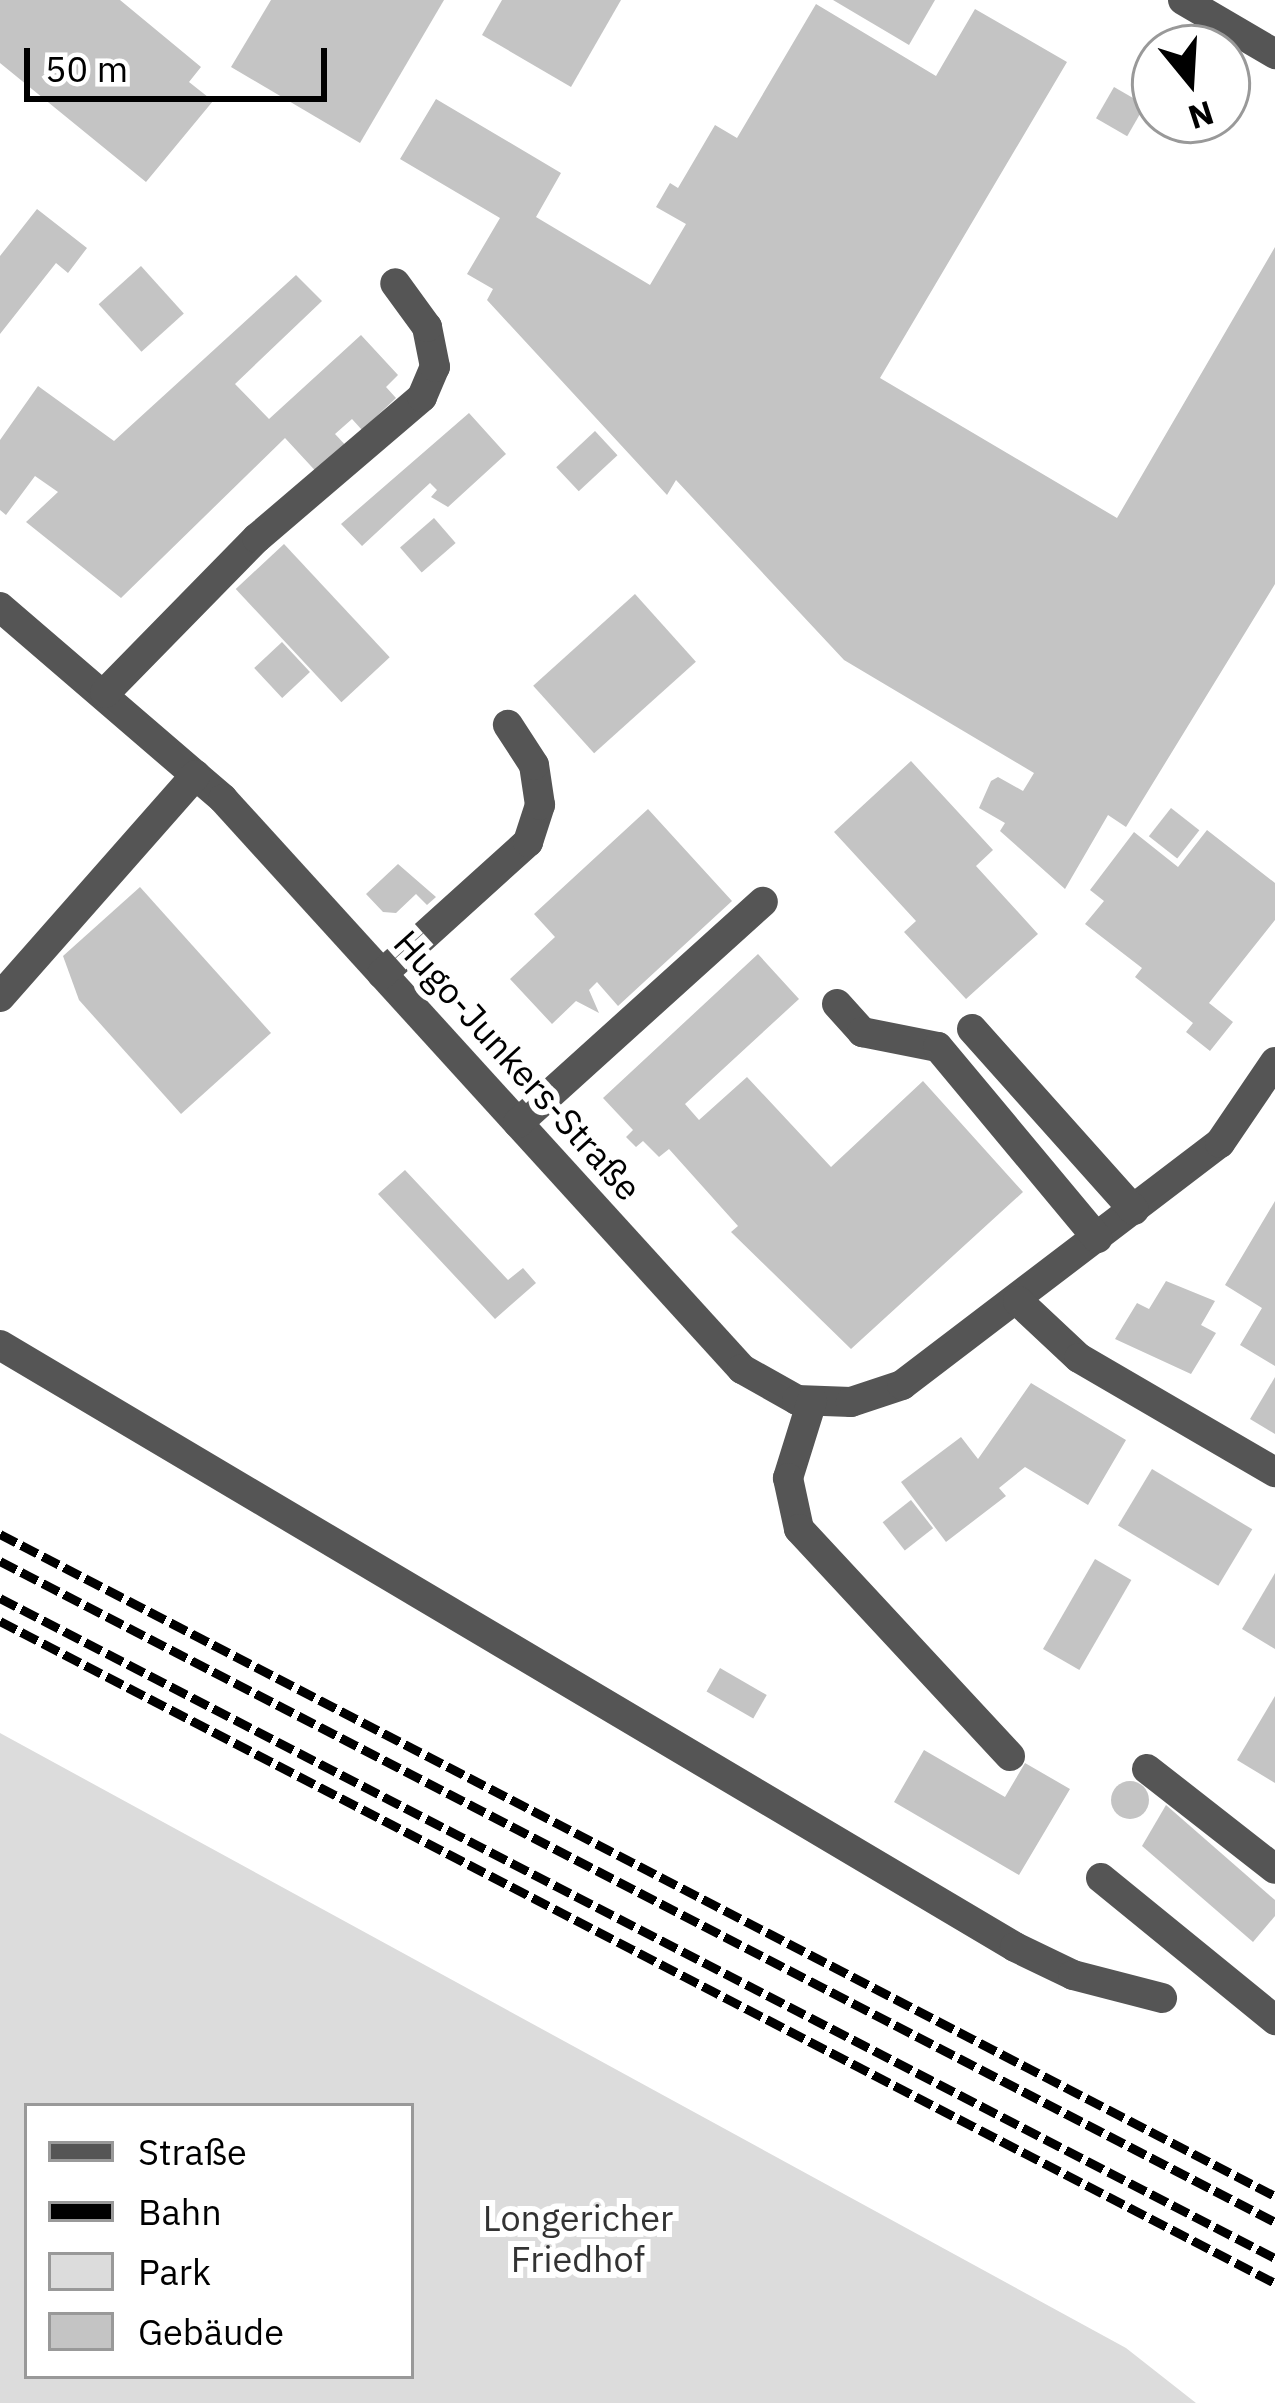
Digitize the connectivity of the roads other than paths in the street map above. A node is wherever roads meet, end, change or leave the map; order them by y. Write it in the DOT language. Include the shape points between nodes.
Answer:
graph roads {
  1 [pos="1184,0"];
  2 [pos="1275,55"];
  3 [pos="395,283"];
  4 [pos="0,607"];
  5 [pos="105,693"];
  6 [pos="508,725"];
  7 [pos="196,775"];
  8 [pos="763,902"];
  9 [pos="382,974"];
  10 [pos="0,997"];
  11 [pos="837,1004"];
  12 [pos="972,1029"];
  13 [pos="1275,1062"];
  14 [pos="518,1123"];
  15 [pos="1134,1210"];
  16 [pos="1097,1238"];
  17 [pos="1018,1301"];
  18 [pos="0,1345"];
  19 [pos="812,1401"];
  20 [pos="1275,1472"];
  21 [pos="1010,1756"];
  22 [pos="1147,1769"];
  23 [pos="1275,1869"];
  24 [pos="1101,1878"];
  25 [pos="1162,1998"];
  26 [pos="1275,2020"];
  1 -- 2 [label="street"];
  3 -- 5 [label="street" via="427,326 435,367 422,398 257,538"];
  4 -- 5 [label="street, Hugo-Junkers-Straße"];
  5 -- 7 [label="street, Hugo-Junkers-Straße"];
  6 -- 9 [label="street" via="534,765 540,805 528,842"];
  7 -- 9 [label="street, Hugo-Junkers-Straße"];
  7 -- 10 [label="street"];
  8 -- 14 [label="street"];
  9 -- 14 [label="street, Hugo-Junkers-Straße"];
  11 -- 16 [label="street" via="862,1032 938,1047"];
  12 -- 15 [label="street"];
  13 -- 15 [label="street" via="1220,1143"];
  14 -- 19 [label="street, Hugo-Junkers-Straße" via="742,1369"];
  15 -- 16 [label="street"];
  16 -- 17 [label="street"];
  17 -- 19 [label="street" via="902,1385 851,1402"];
  17 -- 20 [label="street" via="1079,1358"];
  18 -- 25 [label="street" via="1015,1947 1073,1975"];
  19 -- 21 [label="street" via="788,1478 799,1528"];
  22 -- 23 [label="street"];
  24 -- 26 [label="street"];
}
